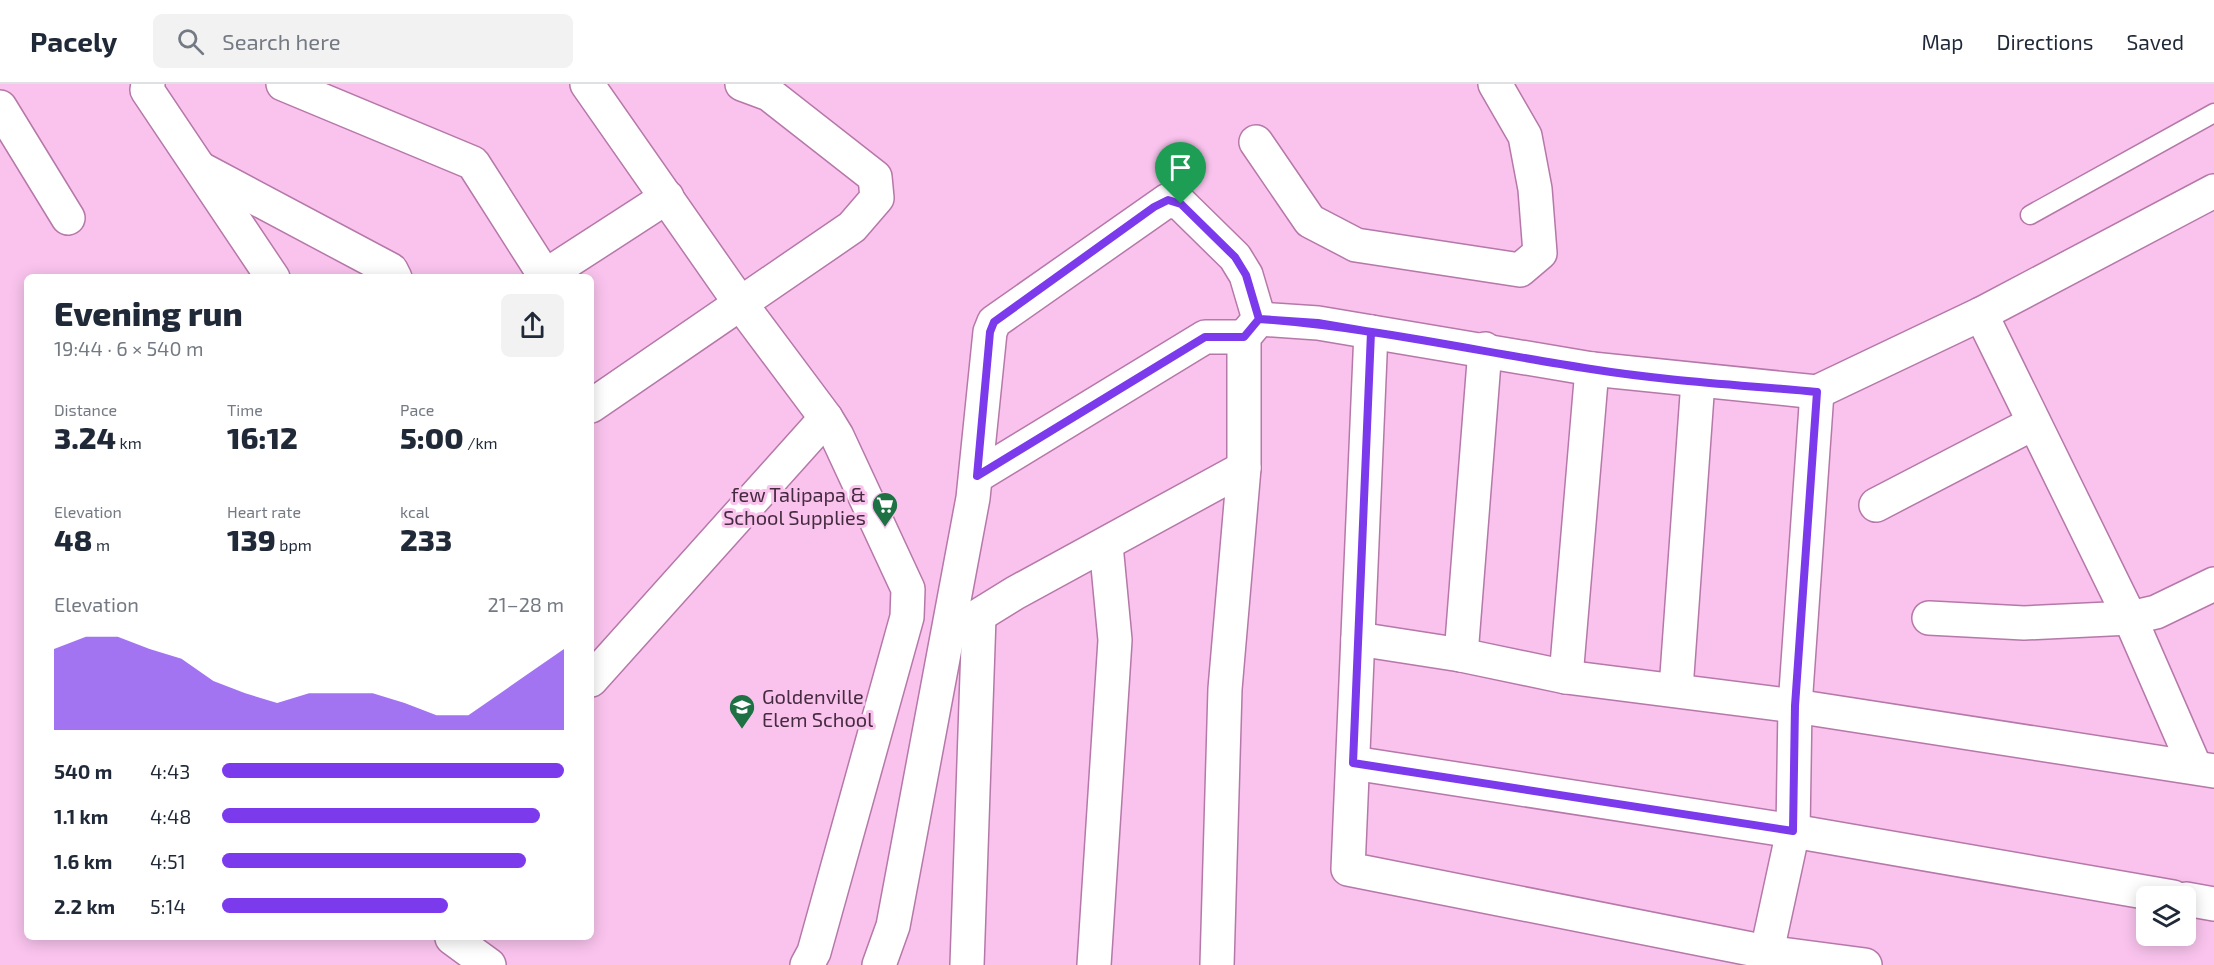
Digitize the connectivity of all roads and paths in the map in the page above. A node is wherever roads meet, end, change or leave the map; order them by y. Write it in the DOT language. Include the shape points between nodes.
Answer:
graph roads {
  1 [pos="2,84"];
  2 [pos="148,84"];
  3 [pos="284,84"];
  4 [pos="587,84"];
  5 [pos="742,84"];
  6 [pos="1495,84"];
  7 [pos="0,89"];
  8 [pos="0,107"];
  9 [pos="2214,113"];
  10 [pos="1256,142"];
  11 [pos="198,168"];
  12 [pos="2214,191"];
  13 [pos="667,197"];
  14 [pos="2030,215"];
  15 [pos="68,218"];
  16 [pos="270,274"];
  17 [pos="393,274"];
  18 [pos="541,274"];
  19 [pos="548,274"];
  20 [pos="740,303"];
  21 [pos="1981,314"];
  22 [pos="1251,328"];
  23 [pos="1371,332"];
  24 [pos="1485,349"];
  25 [pos="1592,369"];
  26 [pos="1698,381"];
  27 [pos="1817,392"];
  28 [pos="594,404"];
  29 [pos="826,418"];
  30 [pos="2034,423"];
  31 [pos="1244,468"];
  32 [pos="977,476"];
  33 [pos="1876,505"];
  34 [pos="1106,545"];
  35 [pos="2214,584"];
  36 [pos="979,617"];
  37 [pos="1929,618"];
  38 [pos="2130,618"];
  39 [pos="947,634"];
  40 [pos="1358,639"];
  41 [pos="1461,655"];
  42 [pos="594,677"];
  43 [pos="1566,677"];
  44 [pos="1676,690"];
  45 [pos="1795,706"];
  46 [pos="1353,763"];
  47 [pos="2204,769"];
  48 [pos="1793,831"];
  49 [pos="2136,891"];
  50 [pos="2196,901"];
  51 [pos="2214,904"];
  52 [pos="455,940"];
  53 [pos="1765,958"];
  54 [pos="489,965"];
  55 [pos="807,965"];
  56 [pos="879,965"];
  57 [pos="967,965"];
  58 [pos="1094,965"];
  59 [pos="1217,965"];
  60 [pos="1865,965"];
  1 -- 7 [label="street"];
  2 -- 11 [label="street" via="147,90"];
  3 -- 18 [label="street" via="472,163"];
  4 -- 13 [label="street"];
  5 -- 20 [label="street" via="769,94 875,177 878,198 852,227"];
  6 -- 10 [label="street" via="1525,136 1535,189 1540,253 1520,270 1356,245 1310,221"];
  8 -- 15 [label="street"];
  9 -- 14 [label="lane"];
  11 -- 16 [label="street"];
  11 -- 17 [label="street"];
  12 -- 21 [label="street"];
  13 -- 19 [label="street"];
  13 -- 20 [label="street"];
  20 -- 28 [label="street"];
  20 -- 29 [label="street"];
  21 -- 27 [label="street"];
  21 -- 30 [label="street"];
  22 -- 23 [label="street" via="1318,323"];
  22 -- 31 [label="street"];
  22 -- 32 [label="street" via="1205,337"];
  22 -- 32 [label="street" via="1246,275 1235,257 1181,204 1168,200 1154,207 994,322"];
  23 -- 24 [label="street"];
  23 -- 40 [label="street"];
  24 -- 25 [label="street"];
  24 -- 41 [label="street"];
  25 -- 26 [label="street"];
  25 -- 43 [label="street"];
  26 -- 27 [label="street"];
  26 -- 44 [label="street"];
  27 -- 45 [label="street"];
  29 -- 42 [label="street"];
  29 -- 55 [label="street" via="842,445 908,590 908,598 907,616 814,952"];
  30 -- 33 [label="street"];
  30 -- 38 [label="street"];
  31 -- 34 [label="street"];
  31 -- 59 [label="street" via="1225,690"];
  32 -- 39 [label="street"];
  34 -- 36 [label="street" via="1015,593"];
  34 -- 58 [label="street" via="1115,640"];
  35 -- 38 [label="street" via="2156,612"];
  36 -- 39 [label="street"];
  36 -- 57 [label="street"];
  37 -- 38 [label="street" via="2024,623"];
  38 -- 47 [label="street"];
  39 -- 56 [label="street" via="893,926"];
  40 -- 41 [label="street"];
  40 -- 46 [label="street"];
  41 -- 43 [label="street"];
  43 -- 44 [label="street"];
  44 -- 45 [label="street"];
  45 -- 47 [label="street"];
  45 -- 48 [label="street"];
  46 -- 48 [label="street"];
  46 -- 53 [label="street" via="1348,869"];
  48 -- 49 [label="street"];
  48 -- 53 [label="street"];
  50 -- 51 [label="street"];
  52 -- 54 [label="street"];
  53 -- 60 [label="street"];
}
